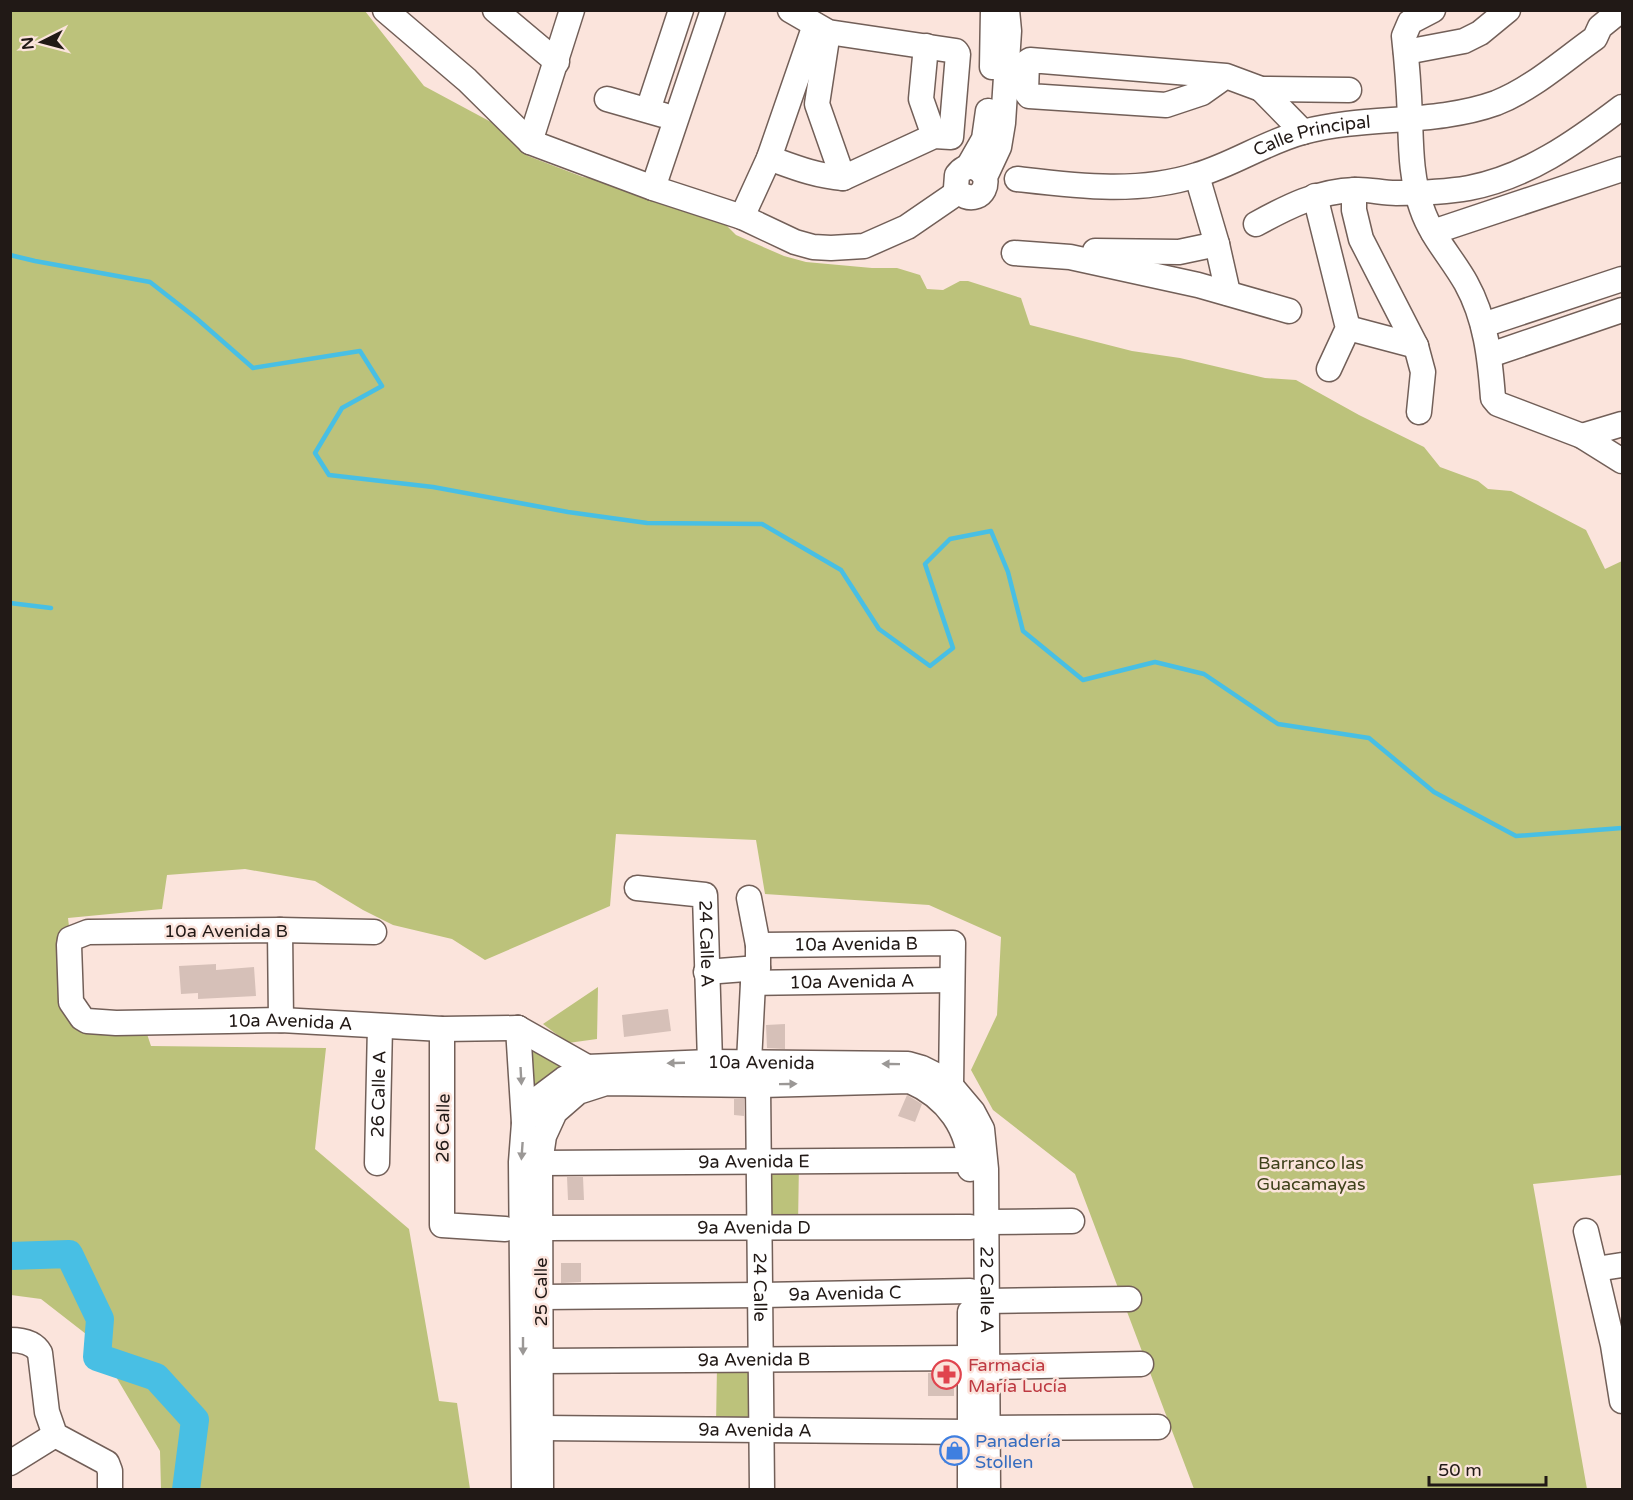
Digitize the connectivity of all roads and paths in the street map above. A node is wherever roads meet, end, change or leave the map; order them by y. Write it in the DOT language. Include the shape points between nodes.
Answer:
graph roads {
  1 [pos="385,10"];
  2 [pos="572,10"];
  3 [pos="681,10"];
  4 [pos="712,10"];
  5 [pos="790,10"];
  6 [pos="993,10"];
  7 [pos="1007,10"];
  8 [pos="1433,10"];
  9 [pos="1508,10"];
  10 [pos="1621,10"];
  11 [pos="505,13"];
  12 [pos="1623,27"];
  13 [pos="821,29"];
  14 [pos="1595,38"];
  15 [pos="926,46"];
  16 [pos="1406,52"];
  17 [pos="557,62"];
  18 [pos="1226,76"];
  19 [pos="1261,89"];
  20 [pos="1349,90"];
  21 [pos="607,99"];
  22 [pos="1623,107"];
  23 [pos="648,110"];
  24 [pos="1410,117"];
  25 [pos="676,118"];
  26 [pos="1303,132"];
  27 [pos="934,136"];
  28 [pos="530,142"];
  29 [pos="769,158"];
  30 [pos="1623,169"];
  31 [pos="977,172"];
  32 [pos="1197,176"];
  33 [pos="843,178"];
  34 [pos="1017,179"];
  35 [pos="653,188"];
  36 [pos="1354,190"];
  37 [pos="1417,192"];
  38 [pos="1315,196"];
  39 [pos="742,217"];
  40 [pos="1256,224"];
  41 [pos="1433,232"];
  42 [pos="1217,244"];
  43 [pos="1014,253"];
  44 [pos="1070,257"];
  45 [pos="1613,281"];
  46 [pos="1228,293"];
  47 [pos="1289,311"];
  48 [pos="1619,311"];
  49 [pos="1483,325"];
  50 [pos="1348,328"];
  51 [pos="1416,346"];
  52 [pos="1490,355"];
  53 [pos="1329,369"];
  54 [pos="1419,412"];
  55 [pos="1623,424"];
  56 [pos="1582,436"];
  57 [pos="1623,461"];
  58 [pos="637,888"];
  59 [pos="749,897"];
  60 [pos="280,930"];
  61 [pos="374,932"];
  62 [pos="953,943"];
  63 [pos="756,965"];
  64 [pos="706,972"];
  65 [pos="952,980"];
  66 [pos="71,1002"];
  67 [pos="281,1020"];
  68 [pos="380,1026"];
  69 [pos="518,1028"];
  70 [pos="442,1029"];
  71 [pos="710,1062"];
  72 [pos="749,1062"];
  73 [pos="587,1067"];
  74 [pos="758,1085"];
  75 [pos="561,1093"];
  76 [pos="956,1100"];
  77 [pos="524,1123"];
  78 [pos="973,1143"];
  79 [pos="758,1162"];
  80 [pos="377,1163"];
  81 [pos="540,1163"];
  82 [pos="1072,1221"];
  83 [pos="978,1225"];
  84 [pos="540,1228"];
  85 [pos="504,1229"];
  86 [pos="759,1229"];
  87 [pos="1586,1231"];
  88 [pos="531,1253"];
  89 [pos="1623,1265"];
  90 [pos="1596,1269"];
  91 [pos="760,1295"];
  92 [pos="978,1296"];
  93 [pos="541,1297"];
  94 [pos="1129,1299"];
  95 [pos="10,1340"];
  96 [pos="1618,1344"];
  97 [pos="540,1361"];
  98 [pos="760,1361"];
  99 [pos="978,1363"];
  100 [pos="1141,1364"];
  101 [pos="1623,1401"];
  102 [pos="1158,1427"];
  103 [pos="541,1428"];
  104 [pos="979,1430"];
  105 [pos="761,1431"];
  106 [pos="55,1436"];
  107 [pos="10,1464"];
  108 [pos="110,1490"];
  109 [pos="524,1490"];
  110 [pos="541,1490"];
  111 [pos="762,1490"];
  112 [pos="970,1490"];
  113 [pos="988,1490"];
  1 -- 28 [label="street" via="467,80"];
  2 -- 17 [label="street"];
  3 -- 23 [label="street"];
  4 -- 25 [label="street"];
  5 -- 13 [label="street"];
  6 -- 31 [label="street" via="992,68"];
  7 -- 31 [label="street" via="1009,31 999,147"];
  8 -- 16 [label="street" via="1408,25 1404,36"];
  9 -- 16 [label="street" via="1464,41"];
  10 -- 14 [label="street, Calle Principal" via="1600,27"];
  11 -- 17 [label="street"];
  12 -- 14 [label="street, Calle Principal" via="1608,39"];
  13 -- 15 [label="street"];
  13 -- 29 [label="street"];
  13 -- 33 [label="street" via="817,107"];
  14 -- 24 [label="street, Calle Principal" via="1528,86 1497,102 1461,113"];
  15 -- 27 [label="street" via="921,99"];
  15 -- 27 [label="street" via="958,54 951,137"];
  16 -- 24 [label="street"];
  17 -- 28 [label="street"];
  18 -- 18 [label="street" via="1202,93 1166,105 1029,96 1026,92 1029,60"];
  18 -- 19 [label="street"];
  19 -- 20 [label="street"];
  19 -- 26 [label="street"];
  21 -- 23 [label="street"];
  22 -- 37 [label="street" via="1526,170 1468,188"];
  23 -- 25 [label="street"];
  24 -- 26 [label="street, Calle Principal"];
  24 -- 37 [label="street"];
  25 -- 35 [label="street"];
  26 -- 32 [label="street, Calle Principal"];
  27 -- 33 [label="street"];
  28 -- 35 [label="street"];
  29 -- 33 [label="street" via="808,172"];
  29 -- 39 [label="street"];
  30 -- 41 [label="street"];
  31 -- 39 [label="street" via="985,188 978,196 968,198 958,192 907,227 864,246 813,247"];
  32 -- 34 [label="street, Calle Principal" via="1120,188"];
  32 -- 42 [label="street"];
  35 -- 39 [label="street"];
  36 -- 37 [label="street"];
  36 -- 38 [label="street"];
  36 -- 51 [label="street" via="1361,239"];
  37 -- 41 [label="street"];
  38 -- 40 [label="street"];
  38 -- 50 [label="street"];
  41 -- 49 [label="street" via="1467,284"];
  42 -- 44 [label="street" via="1179,252 1087,252"];
  42 -- 46 [label="street"];
  43 -- 44 [label="street"];
  44 -- 46 [label="street"];
  45 -- 48 [label="street"];
  45 -- 49 [label="street"];
  46 -- 47 [label="street"];
  48 -- 52 [label="street"];
  49 -- 52 [label="street"];
  50 -- 51 [label="street"];
  50 -- 53 [label="street"];
  51 -- 54 [label="street" via="1423,372"];
  52 -- 56 [label="street" via="1497,403"];
  55 -- 56 [label="street"];
  56 -- 57 [label="street"];
  58 -- 64 [label="street, 24 Calle A" via="704,894"];
  59 -- 63 [label="street"];
  60 -- 61 [label="street, 10a Avenida B"];
  60 -- 66 [label="street, 10a Avenida B" via="78,934 70,939 69,945"];
  60 -- 67 [label="street"];
  62 -- 63 [label="street, 10a Avenida B"];
  62 -- 65 [label="street, 22 Calle A"];
  63 -- 64 [label="street, 10a Avenida A"];
  63 -- 65 [label="street, 10a Avenida A"];
  63 -- 72 [label="street"];
  64 -- 71 [label="street, 24 Calle A"];
  65 -- 76 [label="street, 22 Calle A"];
  66 -- 67 [label="street, 10a Avenida A" via="87,1021"];
  67 -- 68 [label="street, 10a Avenida A"];
  68 -- 70 [label="street, 10a Avenida A"];
  68 -- 80 [label="street, 26 Calle A"];
  69 -- 70 [label="street, 10a Avenida A"];
  69 -- 73 [label="street"];
  69 -- 77 [label="street, 25 Calle, one-way"];
  70 -- 85 [label="street, 26 Calle" via="443,1226"];
  71 -- 72 [label="street, 10a Avenida"];
  71 -- 73 [label="street, 10a Avenida, one-way"];
  76 -- 72 [label="street, 10a Avenida, one-way" via="938,1076 908,1064"];
  73 -- 75 [label="street, 10a Avenida"];
  74 -- 75 [label="street, 10a Avenida" via="606,1083"];
  74 -- 76 [label="street, 10a Avenida, one-way" via="910,1081 940,1099"];
  74 -- 79 [label="street, 24 Calle"];
  75 -- 77 [label="street, 25 Calle" via="540,1097"];
  75 -- 81 [label="street, 25 Calle" via="544,1136"];
  76 -- 78 [label="street, 22 Calle A"];
  77 -- 88 [label="street, 25 Calle, one-way" via="521,1162"];
  78 -- 79 [label="street, 9a Avenida E"];
  78 -- 83 [label="street, 22 Calle A"];
  78 -- 83 [label="street, 22 Calle A" via="986,1169"];
  79 -- 81 [label="street, 9a Avenida E"];
  79 -- 86 [label="street, 24 Calle"];
  81 -- 84 [label="street, 25 Calle"];
  82 -- 83 [label="street, 9a Avenida D"];
  83 -- 86 [label="street, 9a Avenida D"];
  83 -- 92 [label="street, 22 Calle A"];
  84 -- 86 [label="street, 9a Avenida D"];
  84 -- 88 [label="street, 25 Calle"];
  86 -- 91 [label="street, 24 Calle"];
  87 -- 90 [label="street"];
  88 -- 93 [label="street, 25 Calle"];
  88 -- 109 [label="street, 25 Calle, one-way"];
  89 -- 90 [label="street"];
  90 -- 96 [label="street"];
  91 -- 92 [label="street, 9a Avenida C"];
  91 -- 93 [label="street, 9a Avenida C"];
  91 -- 98 [label="street, 24 Calle"];
  92 -- 94 [label="street, 9a Avenida C"];
  92 -- 99 [label="street, 22 Calle A"];
  93 -- 97 [label="street, 25 Calle"];
  95 -- 106 [label="street" via="25,1341 40,1353 47,1412"];
  96 -- 101 [label="street"];
  97 -- 98 [label="street, 9a Avenida B"];
  97 -- 103 [label="street, 25 Calle"];
  98 -- 99 [label="street, 9a Avenida B"];
  98 -- 105 [label="street, 24 Calle"];
  99 -- 100 [label="street, 9a Avenida B"];
  99 -- 104 [label="street, 22 Calle A"];
  102 -- 104 [label="street, 9a Avenida A"];
  103 -- 105 [label="street, 9a Avenida A"];
  103 -- 110 [label="street, 25 Calle"];
  104 -- 105 [label="street, 9a Avenida A"];
  104 -- 112 [label="street, 22 Calle A"];
  104 -- 113 [label="street, 22 Calle A"];
  105 -- 111 [label="street, 24 Calle"];
  106 -- 107 [label="street"];
  106 -- 108 [label="street" via="107,1463"];
}
